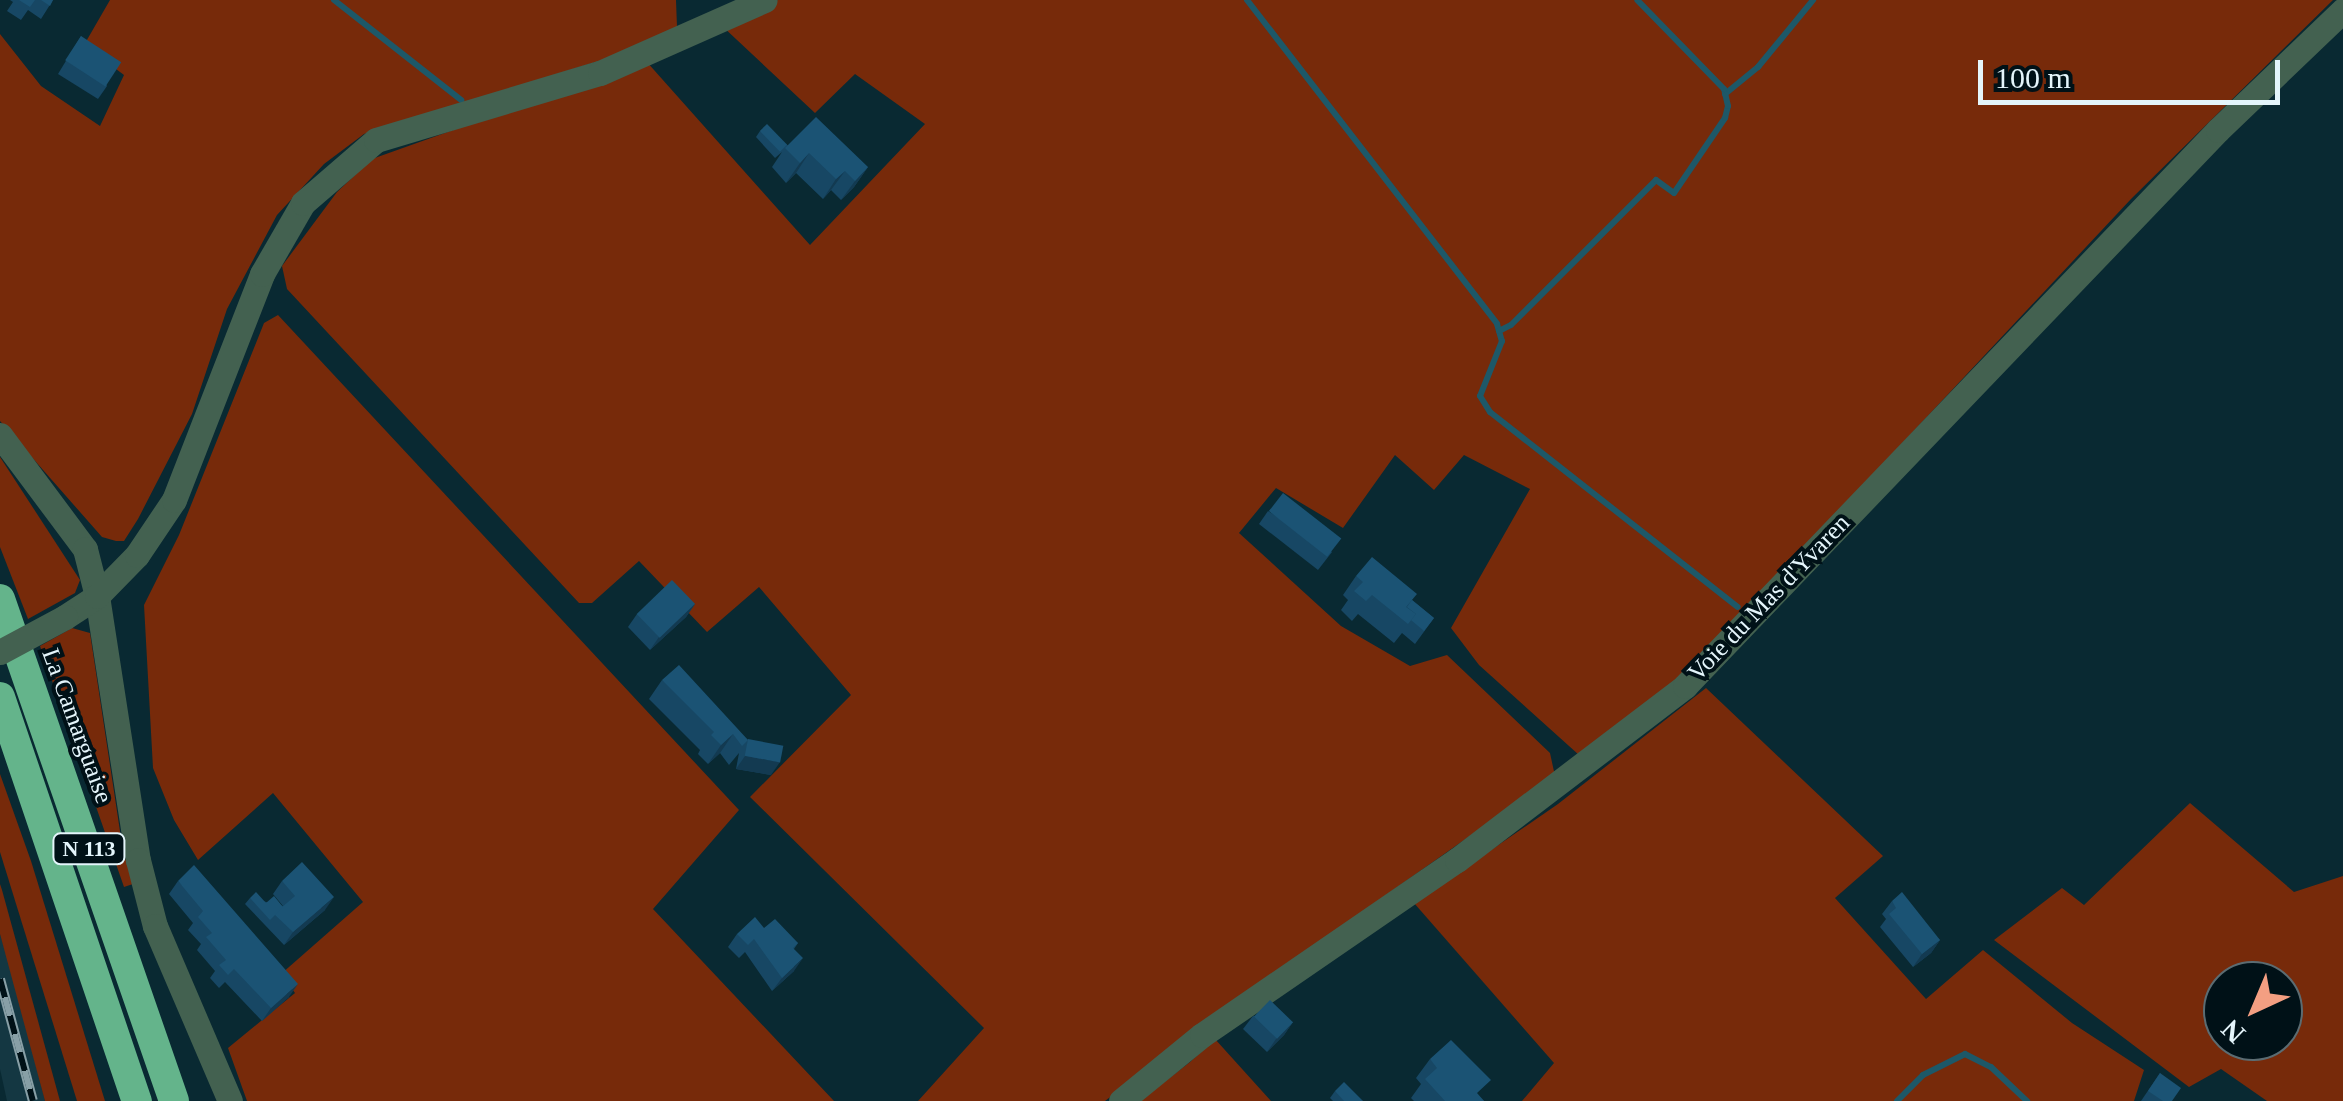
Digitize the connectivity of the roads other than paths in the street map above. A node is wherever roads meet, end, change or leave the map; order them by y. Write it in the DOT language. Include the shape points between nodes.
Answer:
graph roads {
  1 [pos="764,0"];
  2 [pos="2343,10"];
  3 [pos="0,434"];
  4 [pos="98,596"];
  5 [pos="0,600"];
  6 [pos="0,652"];
  7 [pos="0,698"];
  8 [pos="137,1101"];
  9 [pos="174,1101"];
  10 [pos="230,1101"];
  11 [pos="1122,1101"];
  1 -- 4 [label="street" via="600,72 376,140 304,203 262,274 174,500"];
  2 -- 11 [label="street, Voie du Mas d'Yvaren" via="2205,144 1685,686 1458,860 1202,1035"];
  3 -- 4 [label="street" via="85,549"];
  4 -- 6 [label="street, bridge"];
  4 -- 10 [label="street" via="147,893"];
  5 -- 9 [label="highway, La Camarguaise / N 113"];
  7 -- 8 [label="highway, N 113"];
}
